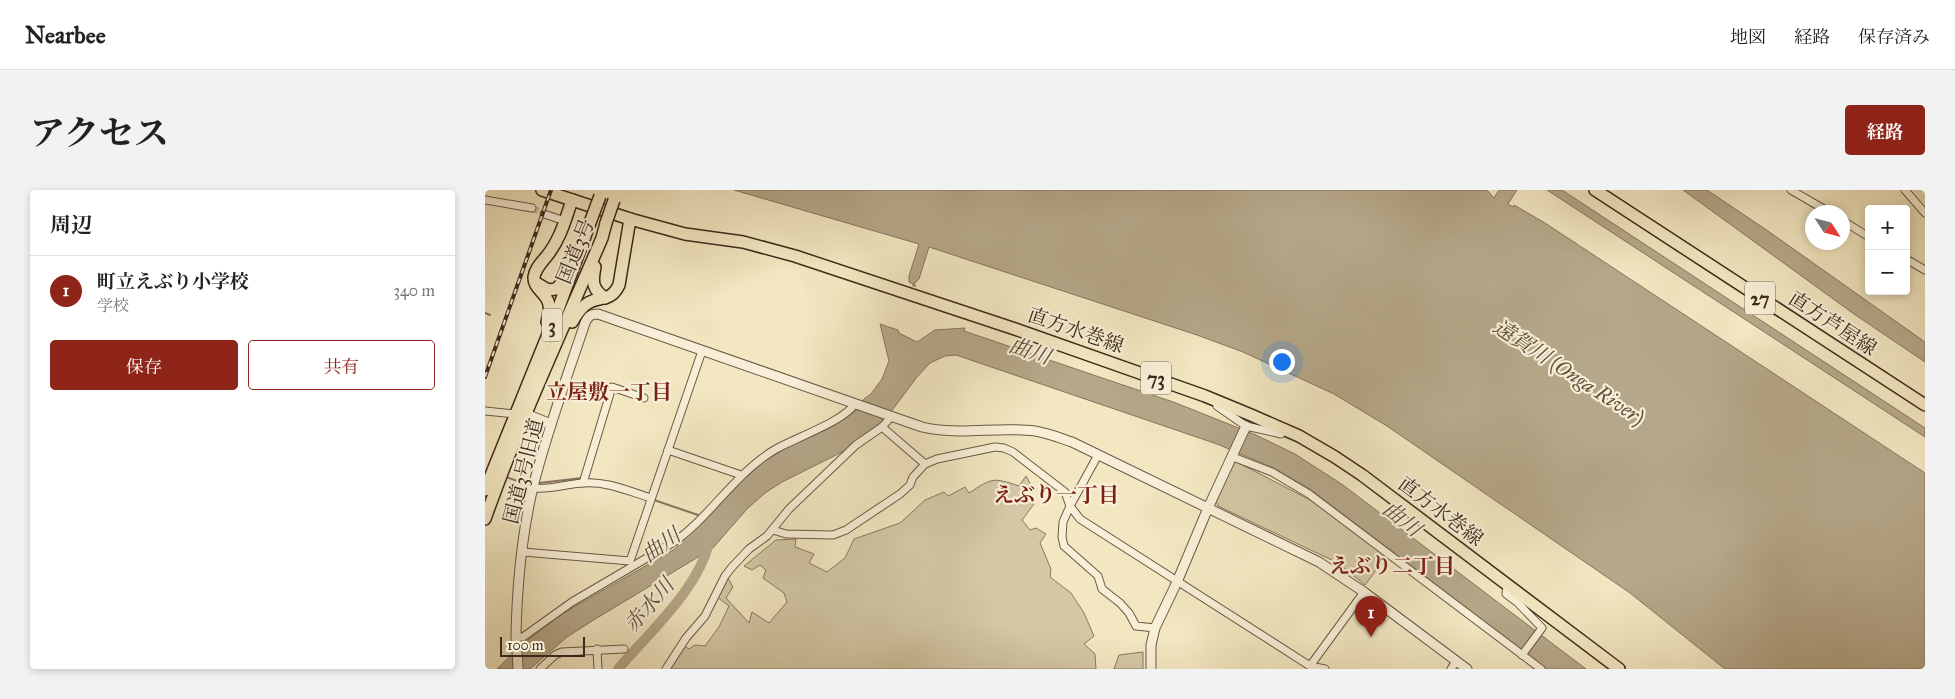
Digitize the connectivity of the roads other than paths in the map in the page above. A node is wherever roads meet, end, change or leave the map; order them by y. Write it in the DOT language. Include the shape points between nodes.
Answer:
graph roads {
  1 [pos="542,190"];
  2 [pos="1595,190"];
  3 [pos="1791,190"];
  4 [pos="1905,190"];
  5 [pos="601,193"];
  6 [pos="616,195"];
  7 [pos="485,200"];
  8 [pos="572,200"];
  9 [pos="1817,205"];
  10 [pos="532,208"];
  11 [pos="544,214"];
  12 [pos="1925,214"];
  13 [pos="630,219"];
  14 [pos="565,221"];
  15 [pos="1850,225"];
  16 [pos="1865,234"];
  17 [pos="585,235"];
  18 [pos="602,238"];
  19 [pos="1910,261"];
  20 [pos="1925,270"];
  21 [pos="536,283"];
  22 [pos="605,298"];
  23 [pos="556,346"];
  24 [pos="702,351"];
  25 [pos="532,372"];
  26 [pos="1205,396"];
  27 [pos="644,398"];
  28 [pos="856,404"];
  29 [pos="1925,405"];
  30 [pos="485,411"];
  31 [pos="521,414"];
  32 [pos="891,416"];
  33 [pos="551,424"];
  34 [pos="1246,426"];
  35 [pos="882,427"];
  36 [pos="1299,436"];
  37 [pos="668,450"];
  38 [pos="1098,455"];
  39 [pos="1234,456"];
  40 [pos="925,464"];
  41 [pos="741,475"];
  42 [pos="583,483"];
  43 [pos="533,488"];
  44 [pos="485,490"];
  45 [pos="651,498"];
  46 [pos="1070,506"];
  47 [pos="1208,508"];
  48 [pos="485,518"];
  49 [pos="773,530"];
  50 [pos="523,552"];
  51 [pos="1177,582"];
  52 [pos="1507,585"];
  53 [pos="1364,592"];
  54 [pos="1155,628"];
  55 [pos="517,641"];
  56 [pos="597,649"];
  57 [pos="624,649"];
  58 [pos="1522,654"];
  59 [pos="1454,665"];
  60 [pos="1310,666"];
  61 [pos="518,669"];
  62 [pos="540,669"];
  63 [pos="598,669"];
  64 [pos="666,669"];
  65 [pos="1151,669"];
  66 [pos="1325,669"];
  67 [pos="1467,669"];
  68 [pos="1541,669"];
  69 [pos="1619,669"];
  1 -- 8 [label="main road, 直方水巻線 / 73"];
  2 -- 29 [label="main road, 直方芦屋線 / 27"];
  3 -- 9 [label="street"];
  4 -- 12 [label="street"];
  5 -- 17 [label="main road, 国道3号 / 3, bridge"];
  6 -- 18 [label="main road, 国道3号 / 3, bridge"];
  7 -- 10 [label="street"];
  8 -- 13 [label="main road, 直方水巻線 / 73"];
  8 -- 14 [label="main road"];
  11 -- 14 [label="street"];
  13 -- 22 [label="main road" via="619,286"];
  13 -- 26 [label="main road, 直方水巻線 / 73" via="685,234 743,242 795,256"];
  14 -- 21 [label="main road" via="555,245 535,272"];
  15 -- 16 [label="street"];
  17 -- 21 [label="main road" via="557,289 548,290"];
  17 -- 25 [label="main road, 国道3号 / 3"];
  18 -- 22 [label="main road" via="593,287"];
  18 -- 23 [label="main road, 国道3号 / 3"];
  19 -- 20 [label="street"];
  21 -- 25 [label="main road" via="550,304 551,312"];
  22 -- 23 [label="main road" via="586,304"];
  23 -- 31 [label="main road, 国道3号 / 3"];
  24 -- 28 [label="street"];
  24 -- 33 [label="street, 国道3号旧道" via="592,314 587,317"];
  24 -- 37 [label="street"];
  25 -- 31 [label="main road, 国道3号 / 3"];
  26 -- 34 [label="street" via="1206,401 1219,406"];
  26 -- 36 [label="main road, 直方水巻線 / 73"];
  27 -- 42 [label="street" via="612,387"];
  28 -- 32 [label="street"];
  28 -- 41 [label="street" via="827,424 774,450"];
  30 -- 31 [label="street"];
  31 -- 33 [label="street"];
  31 -- 44 [label="main road, 国道3号 / 3"];
  31 -- 48 [label="main road, 国道3号 / 3"];
  32 -- 35 [label="street"];
  32 -- 38 [label="street" via="932,429 1051,434"];
  33 -- 43 [label="street, 国道3号旧道"];
  34 -- 36 [label="street" via="1290,437"];
  34 -- 39 [label="street"];
  35 -- 40 [label="street"];
  35 -- 49 [label="street" via="856,445 789,509"];
  36 -- 52 [label="main road, 直方水巻線 / 73" via="1335,456"];
  37 -- 41 [label="street"];
  37 -- 45 [label="street"];
  38 -- 46 [label="street"];
  38 -- 47 [label="street"];
  39 -- 47 [label="street"];
  39 -- 58 [label="street" via="1272,472 1309,494"];
  40 -- 46 [label="street" via="971,451 1004,448 1065,492"];
  40 -- 49 [label="street" via="900,494 846,530 833,535 786,534"];
  41 -- 55 [label="street" via="688,532 572,602"];
  42 -- 43 [label="street"];
  42 -- 45 [label="street" via="606,483"];
  43 -- 50 [label="street, 国道3号旧道"];
  45 -- 50 [label="street" via="630,561"];
  46 -- 51 [label="street" via="1080,519"];
  46 -- 54 [label="street" via="1061,531 1064,546 1098,576 1101,589 1120,603 1136,626"];
  47 -- 51 [label="street"];
  47 -- 53 [label="street" via="1319,562"];
  49 -- 64 [label="street" via="749,549 729,572 705,616"];
  50 -- 55 [label="street, 国道3号旧道"];
  51 -- 54 [label="street"];
  51 -- 60 [label="street"];
  52 -- 58 [label="street" via="1506,594 1542,628"];
  52 -- 69 [label="main road, 直方水巻線 / 73"];
  53 -- 59 [label="street"];
  53 -- 60 [label="street"];
  54 -- 65 [label="street"];
  55 -- 61 [label="street, 国道3号旧道"];
  56 -- 57 [label="street"];
  56 -- 62 [label="street" via="562,652"];
  56 -- 63 [label="street"];
  58 -- 68 [label="street"];
  59 -- 67 [label="street"];
  60 -- 66 [label="street"];
}
